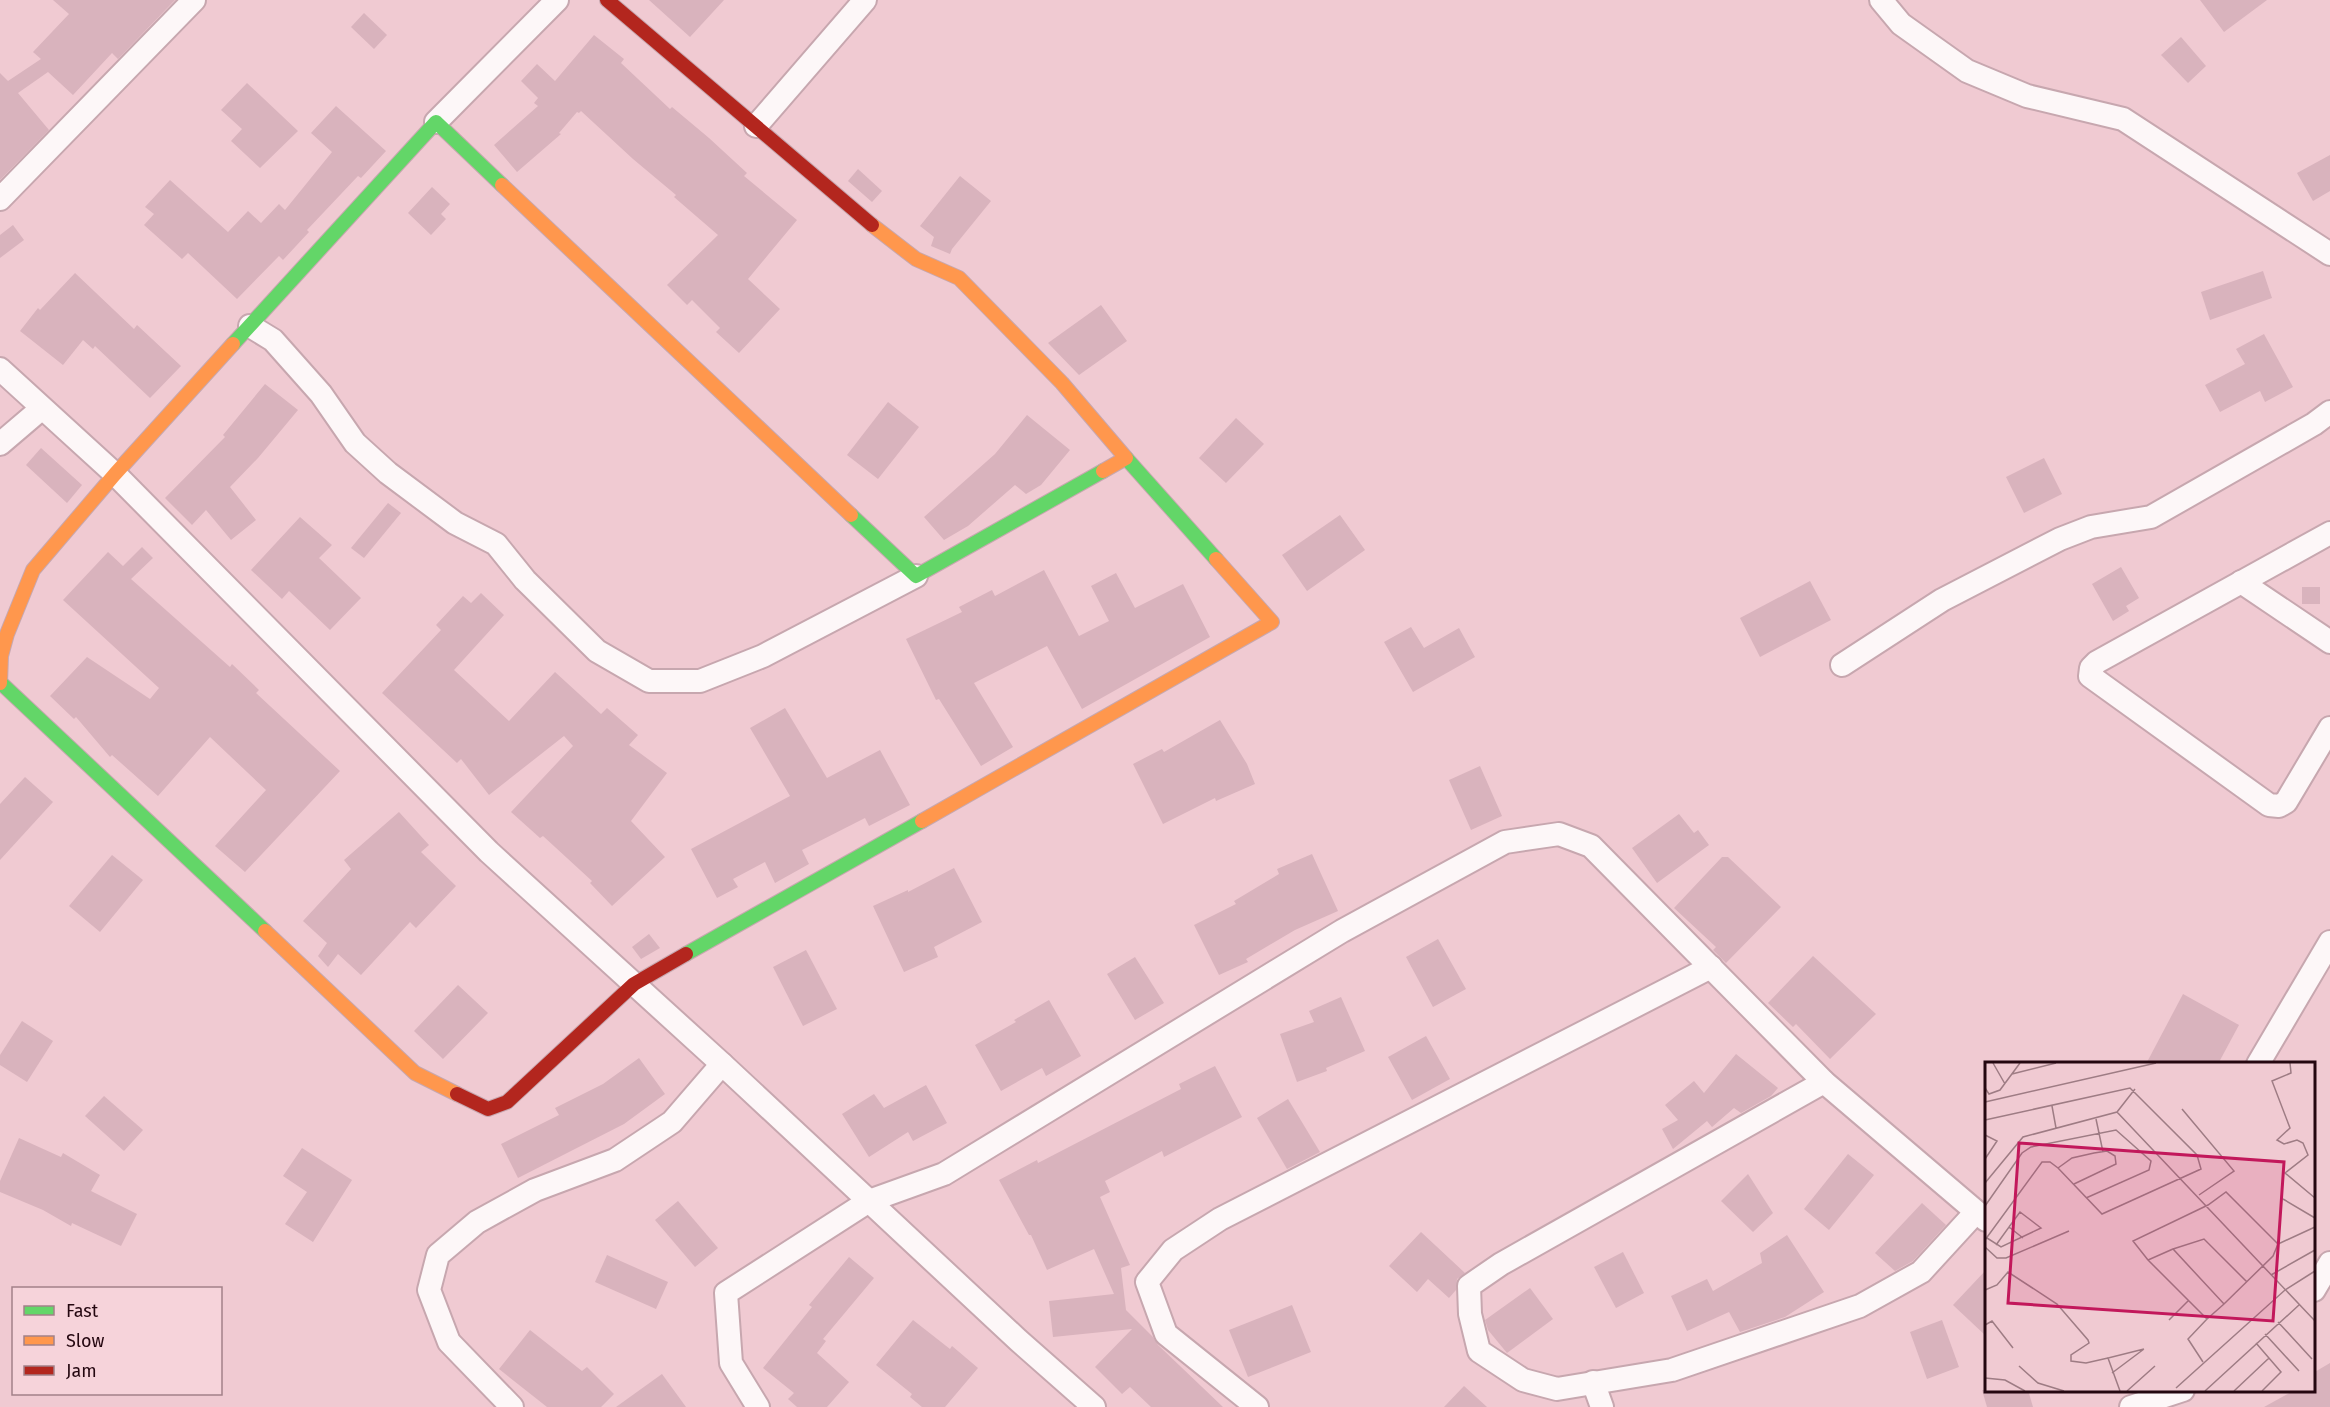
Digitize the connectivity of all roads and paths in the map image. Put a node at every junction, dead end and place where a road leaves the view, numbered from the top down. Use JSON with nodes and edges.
{"nodes":[{"id":1,"x":194,"y":0,"type":"edge"},
{"id":2,"x":557,"y":0,"type":"edge"},
{"id":3,"x":607,"y":0,"type":"edge"},
{"id":4,"x":865,"y":0,"type":"edge"},
{"id":5,"x":1881,"y":0,"type":"edge"},
{"id":6,"x":436,"y":122,"type":"junction"},
{"id":7,"x":756,"y":126,"type":"junction"},
{"id":8,"x":0,"y":199,"type":"edge"},
{"id":9,"x":2330,"y":254,"type":"edge"},
{"id":10,"x":250,"y":326,"type":"junction"},
{"id":11,"x":0,"y":369,"type":"edge"},
{"id":12,"x":41,"y":409,"type":"junction"},
{"id":13,"x":2330,"y":412,"type":"edge"},
{"id":14,"x":0,"y":444,"type":"edge"},
{"id":15,"x":1125,"y":458,"type":"junction"},
{"id":16,"x":115,"y":474,"type":"junction"},
{"id":17,"x":2330,"y":533,"type":"edge"},
{"id":18,"x":916,"y":576,"type":"junction"},
{"id":19,"x":2241,"y":582,"type":"junction"},
{"id":20,"x":2330,"y":642,"type":"edge"},
{"id":21,"x":1842,"y":665,"type":"dead end"},
{"id":22,"x":0,"y":683,"type":"edge"},
{"id":23,"x":2330,"y":728,"type":"edge"},
{"id":24,"x":2330,"y":942,"type":"edge"},
{"id":25,"x":1711,"y":967,"type":"junction"},
{"id":26,"x":634,"y":984,"type":"junction"},
{"id":27,"x":2259,"y":1062,"type":"edge"},
{"id":28,"x":722,"y":1064,"type":"junction"},
{"id":29,"x":1824,"y":1082,"type":"junction"},
{"id":30,"x":869,"y":1201,"type":"junction"},
{"id":31,"x":1981,"y":1216,"type":"edge"},
{"id":32,"x":2330,"y":1263,"type":"edge"},
{"id":33,"x":2315,"y":1287,"type":"edge"},
{"id":34,"x":1593,"y":1382,"type":"junction"},
{"id":35,"x":2177,"y":1392,"type":"edge"},
{"id":36,"x":512,"y":1407,"type":"edge"},
{"id":37,"x":758,"y":1407,"type":"edge"},
{"id":38,"x":1094,"y":1407,"type":"edge"},
{"id":39,"x":1257,"y":1407,"type":"edge"},
{"id":40,"x":1602,"y":1407,"type":"edge"},
{"id":41,"x":2131,"y":1407,"type":"edge"}],
"edges":[{"from":1,"to":8,"type":"street"},
{"from":2,"to":6,"type":"street"},
{"from":3,"to":7,"type":"street"},
{"from":4,"to":7,"type":"street"},
{"from":5,"to":9,"type":"street"},
{"from":6,"to":10,"type":"street"},
{"from":6,"to":18,"type":"street"},
{"from":7,"to":15,"type":"street"},
{"from":10,"to":16,"type":"street"},
{"from":10,"to":18,"type":"street"},
{"from":11,"to":12,"type":"street"},
{"from":12,"to":14,"type":"street"},
{"from":12,"to":16,"type":"street"},
{"from":13,"to":21,"type":"street"},
{"from":15,"to":18,"type":"street"},
{"from":15,"to":26,"type":"street"},
{"from":16,"to":22,"type":"street"},
{"from":16,"to":26,"type":"street"},
{"from":17,"to":19,"type":"street"},
{"from":19,"to":20,"type":"street"},
{"from":19,"to":23,"type":"street"},
{"from":22,"to":26,"type":"street"},
{"from":24,"to":27,"type":"street"},
{"from":25,"to":29,"type":"street"},
{"from":25,"to":30,"type":"street"},
{"from":25,"to":39,"type":"street"},
{"from":26,"to":28,"type":"street"},
{"from":28,"to":30,"type":"street"},
{"from":28,"to":36,"type":"street"},
{"from":29,"to":31,"type":"street"},
{"from":29,"to":34,"type":"street"},
{"from":30,"to":37,"type":"street"},
{"from":30,"to":38,"type":"street"},
{"from":31,"to":34,"type":"street"},
{"from":32,"to":33,"type":"street"},
{"from":34,"to":40,"type":"street"},
{"from":35,"to":41,"type":"street"}]}
